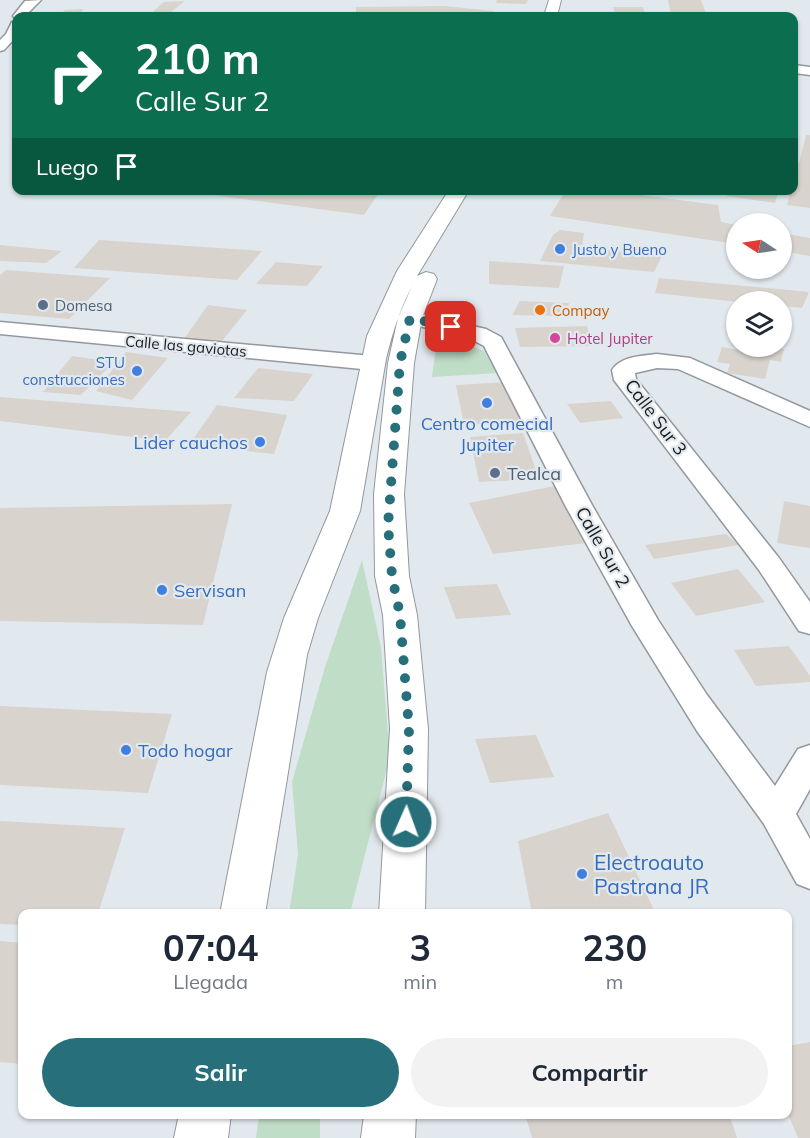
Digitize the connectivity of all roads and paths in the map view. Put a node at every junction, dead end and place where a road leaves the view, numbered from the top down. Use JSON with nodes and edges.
{"nodes":[{"id":1,"x":35,"y":0,"type":"edge"},
{"id":2,"x":23,"y":12,"type":"edge"},
{"id":3,"x":12,"y":35,"type":"edge"},
{"id":4,"x":0,"y":47,"type":"edge"},
{"id":5,"x":456,"y":195,"type":"edge"},
{"id":6,"x":472,"y":195,"type":"edge"},
{"id":7,"x":410,"y":318,"type":"junction"},
{"id":8,"x":0,"y":328,"type":"edge"},
{"id":9,"x":372,"y":363,"type":"junction"},
{"id":10,"x":810,"y":420,"type":"edge"},
{"id":11,"x":810,"y":624,"type":"edge"},
{"id":12,"x":810,"y":758,"type":"edge"},
{"id":13,"x":777,"y":814,"type":"junction"},
{"id":14,"x":810,"y":873,"type":"edge"},
{"id":15,"x":243,"y":909,"type":"edge"},
{"id":16,"x":402,"y":909,"type":"edge"},
{"id":17,"x":204,"y":1119,"type":"edge"},
{"id":18,"x":390,"y":1119,"type":"edge"},
{"id":19,"x":201,"y":1138,"type":"edge"},
{"id":20,"x":388,"y":1138,"type":"edge"}],
"edges":[{"from":1,"to":2,"type":"street"},
{"from":3,"to":4,"type":"street"},
{"from":5,"to":9,"type":"main road"},
{"from":6,"to":7,"type":"main road"},
{"from":7,"to":13,"type":"street","name":"Calle Sur 2"},
{"from":7,"to":16,"type":"main road"},
{"from":8,"to":9,"type":"street","name":"Calle las gaviotas"},
{"from":9,"to":15,"type":"main road"},
{"from":10,"to":11,"type":"street","name":"Calle Sur 3"},
{"from":12,"to":13,"type":"street"},
{"from":13,"to":14,"type":"street","name":"Calle Sur 2"},
{"from":17,"to":19,"type":"main road"},
{"from":18,"to":20,"type":"main road"}]}
